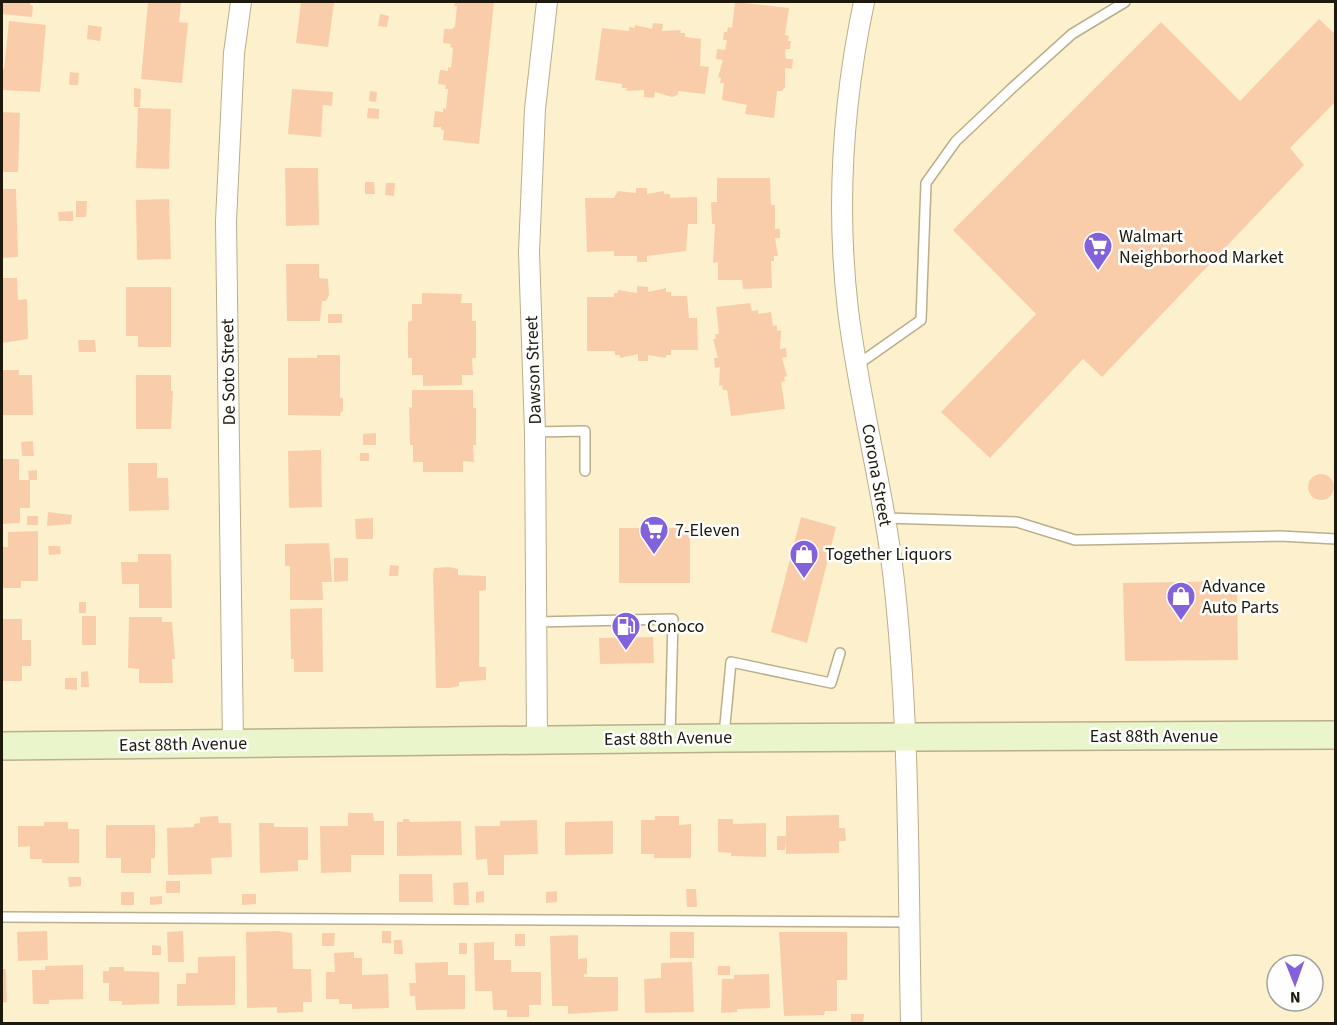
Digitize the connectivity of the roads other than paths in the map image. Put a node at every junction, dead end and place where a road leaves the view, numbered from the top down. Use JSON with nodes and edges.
{"nodes":[{"id":1,"x":241,"y":2,"type":"edge"},
{"id":2,"x":548,"y":2,"type":"edge"},
{"id":3,"x":864,"y":2,"type":"edge"},
{"id":4,"x":1125,"y":2,"type":"edge"},
{"id":5,"x":857,"y":365,"type":"junction"},
{"id":6,"x":535,"y":432,"type":"junction"},
{"id":7,"x":585,"y":471,"type":"dead end"},
{"id":8,"x":885,"y":518,"type":"junction"},
{"id":9,"x":1335,"y":538,"type":"edge"},
{"id":10,"x":536,"y":622,"type":"junction"},
{"id":11,"x":840,"y":653,"type":"dead end"},
{"id":12,"x":1335,"y":735,"type":"edge"},
{"id":13,"x":906,"y":737,"type":"junction"},
{"id":14,"x":724,"y":738,"type":"junction"},
{"id":15,"x":670,"y":739,"type":"junction"},
{"id":16,"x":537,"y":740,"type":"junction"},
{"id":17,"x":233,"y":743,"type":"junction"},
{"id":18,"x":2,"y":746,"type":"edge"},
{"id":19,"x":2,"y":917,"type":"edge"},
{"id":20,"x":909,"y":922,"type":"junction"},
{"id":21,"x":911,"y":1023,"type":"edge"}],
"edges":[{"from":1,"to":17,"type":"street","name":"De Soto Street"},
{"from":2,"to":6,"type":"street","name":"Dawson Street"},
{"from":3,"to":5,"type":"street","name":"Corona Street"},
{"from":4,"to":5,"type":"lane"},
{"from":5,"to":8,"type":"street","name":"Corona Street"},
{"from":6,"to":7,"type":"lane"},
{"from":6,"to":10,"type":"street","name":"Dawson Street"},
{"from":8,"to":9,"type":"lane"},
{"from":8,"to":13,"type":"street","name":"Corona Street"},
{"from":10,"to":15,"type":"lane"},
{"from":10,"to":16,"type":"street","name":"Dawson Street"},
{"from":11,"to":14,"type":"lane"},
{"from":12,"to":13,"type":"main road","name":"East 88th Avenue"},
{"from":13,"to":14,"type":"main road","name":"East 88th Avenue"},
{"from":13,"to":20,"type":"street","name":"Corona Street"},
{"from":14,"to":15,"type":"main road","name":"East 88th Avenue"},
{"from":15,"to":16,"type":"main road","name":"East 88th Avenue"},
{"from":16,"to":17,"type":"main road","name":"East 88th Avenue"},
{"from":17,"to":18,"type":"main road","name":"East 88th Avenue"},
{"from":19,"to":20,"type":"lane"},
{"from":20,"to":21,"type":"street","name":"Corona Street"}]}
